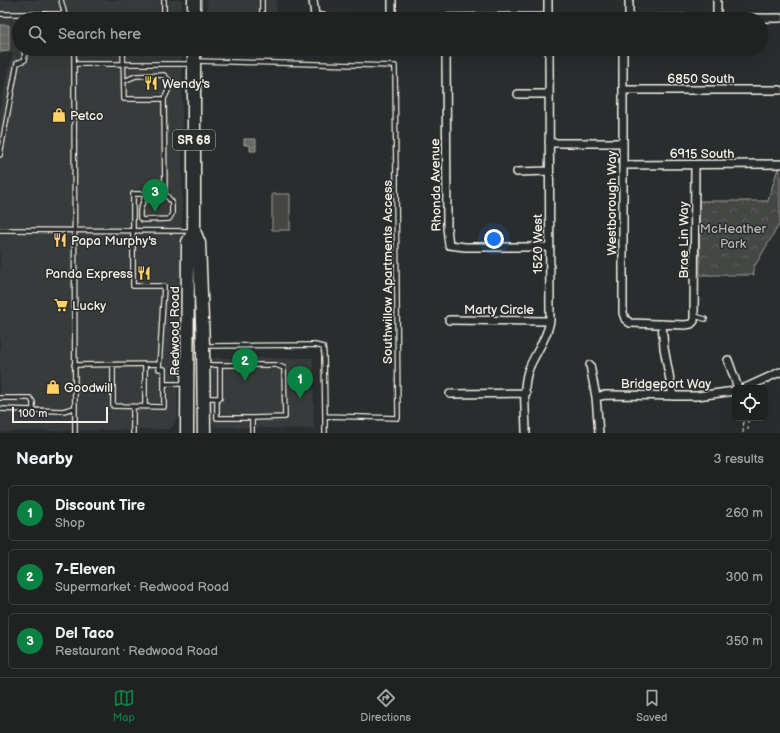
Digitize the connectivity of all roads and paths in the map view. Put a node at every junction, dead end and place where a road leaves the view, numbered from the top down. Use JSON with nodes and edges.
{"nodes":[{"id":1,"x":61,"y":0,"type":"edge"},
{"id":2,"x":164,"y":0,"type":"edge"},
{"id":3,"x":194,"y":0,"type":"edge"},
{"id":4,"x":262,"y":0,"type":"edge"},
{"id":5,"x":314,"y":0,"type":"edge"},
{"id":6,"x":392,"y":0,"type":"edge"},
{"id":7,"x":548,"y":0,"type":"edge"},
{"id":8,"x":629,"y":0,"type":"edge"},
{"id":9,"x":717,"y":0,"type":"edge"},
{"id":10,"x":64,"y":12,"type":"edge"},
{"id":11,"x":164,"y":12,"type":"edge"},
{"id":12,"x":194,"y":12,"type":"edge"},
{"id":13,"x":262,"y":12,"type":"edge"},
{"id":14,"x":315,"y":12,"type":"edge"},
{"id":15,"x":392,"y":12,"type":"edge"},
{"id":16,"x":548,"y":12,"type":"edge"},
{"id":17,"x":629,"y":12,"type":"edge"},
{"id":18,"x":717,"y":12,"type":"edge"},
{"id":19,"x":0,"y":14,"type":"edge"},
{"id":20,"x":12,"y":14,"type":"edge"},
{"id":21,"x":768,"y":18,"type":"edge"},
{"id":22,"x":780,"y":18,"type":"edge"},
{"id":23,"x":25,"y":56,"type":"edge"},
{"id":24,"x":74,"y":56,"type":"edge"},
{"id":25,"x":124,"y":56,"type":"edge"},
{"id":26,"x":446,"y":56,"type":"edge"},
{"id":27,"x":549,"y":56,"type":"edge"},
{"id":28,"x":623,"y":56,"type":"edge"},
{"id":29,"x":194,"y":58,"type":"edge"},
{"id":30,"x":124,"y":63,"type":"junction"},
{"id":31,"x":74,"y":64,"type":"junction"},
{"id":32,"x":124,"y":81,"type":"junction"},
{"id":33,"x":623,"y":90,"type":"junction"},
{"id":34,"x":780,"y":90,"type":"edge"},
{"id":35,"x":518,"y":94,"type":"dead end"},
{"id":36,"x":549,"y":94,"type":"junction"},
{"id":37,"x":164,"y":99,"type":"junction"},
{"id":38,"x":549,"y":143,"type":"junction"},
{"id":39,"x":623,"y":143,"type":"junction"},
{"id":40,"x":0,"y":155,"type":"edge"},
{"id":41,"x":780,"y":164,"type":"edge"},
{"id":42,"x":623,"y":165,"type":"junction"},
{"id":43,"x":695,"y":165,"type":"junction"},
{"id":44,"x":549,"y":171,"type":"junction"},
{"id":45,"x":517,"y":172,"type":"dead end"},
{"id":46,"x":146,"y":194,"type":"junction"},
{"id":47,"x":165,"y":194,"type":"junction"},
{"id":48,"x":0,"y":230,"type":"edge"},
{"id":49,"x":74,"y":231,"type":"junction"},
{"id":50,"x":133,"y":231,"type":"junction"},
{"id":51,"x":194,"y":231,"type":"junction"},
{"id":52,"x":549,"y":247,"type":"junction"},
{"id":53,"x":695,"y":316,"type":"junction"},
{"id":54,"x":705,"y":319,"type":"dead end"},
{"id":55,"x":449,"y":320,"type":"dead end"},
{"id":56,"x":550,"y":321,"type":"junction"},
{"id":57,"x":662,"y":324,"type":"junction"},
{"id":58,"x":203,"y":346,"type":"junction"},
{"id":59,"x":728,"y":360,"type":"dead end"},
{"id":60,"x":113,"y":364,"type":"junction"},
{"id":61,"x":145,"y":364,"type":"junction"},
{"id":62,"x":159,"y":364,"type":"junction"},
{"id":63,"x":74,"y":365,"type":"junction"},
{"id":64,"x":204,"y":366,"type":"junction"},
{"id":65,"x":220,"y":366,"type":"junction"},
{"id":66,"x":590,"y":366,"type":"dead end"},
{"id":67,"x":780,"y":372,"type":"edge"},
{"id":68,"x":145,"y":380,"type":"junction"},
{"id":69,"x":150,"y":380,"type":"dead end"},
{"id":70,"x":164,"y":381,"type":"junction"},
{"id":71,"x":187,"y":384,"type":"junction"},
{"id":72,"x":737,"y":385,"type":"edge"},
{"id":73,"x":752,"y":385,"type":"edge"},
{"id":74,"x":145,"y":390,"type":"junction"},
{"id":75,"x":150,"y":390,"type":"dead end"},
{"id":76,"x":732,"y":392,"type":"edge"},
{"id":77,"x":526,"y":393,"type":"junction"},
{"id":78,"x":450,"y":394,"type":"dead end"},
{"id":79,"x":673,"y":396,"type":"junction"},
{"id":80,"x":596,"y":397,"type":"junction"},
{"id":81,"x":0,"y":398,"type":"edge"},
{"id":82,"x":204,"y":398,"type":"junction"},
{"id":83,"x":217,"y":398,"type":"junction"},
{"id":84,"x":132,"y":407,"type":"junction"},
{"id":85,"x":145,"y":407,"type":"junction"},
{"id":86,"x":74,"y":408,"type":"junction"},
{"id":87,"x":0,"y":409,"type":"edge"},
{"id":88,"x":33,"y":410,"type":"junction"},
{"id":89,"x":325,"y":416,"type":"junction"},
{"id":90,"x":252,"y":418,"type":"junction"},
{"id":91,"x":744,"y":421,"type":"edge"},
{"id":92,"x":748,"y":421,"type":"edge"},
{"id":93,"x":748,"y":430,"type":"dead end"},
{"id":94,"x":75,"y":433,"type":"edge"},
{"id":95,"x":132,"y":433,"type":"edge"},
{"id":96,"x":186,"y":433,"type":"edge"},
{"id":97,"x":204,"y":433,"type":"edge"},
{"id":98,"x":252,"y":433,"type":"edge"},
{"id":99,"x":325,"y":433,"type":"edge"},
{"id":100,"x":526,"y":433,"type":"edge"},
{"id":101,"x":599,"y":433,"type":"edge"},
{"id":102,"x":743,"y":433,"type":"edge"}],
"edges":[{"from":1,"to":10,"type":"lane"},
{"from":2,"to":11,"type":"lane"},
{"from":3,"to":12,"type":"main road"},
{"from":4,"to":13,"type":"lane"},
{"from":5,"to":14,"type":"street"},
{"from":6,"to":15,"type":"street"},
{"from":7,"to":16,"type":"street"},
{"from":8,"to":17,"type":"street"},
{"from":9,"to":18,"type":"street"},
{"from":19,"to":20,"type":"lane"},
{"from":21,"to":22,"type":"street"},
{"from":23,"to":40,"type":"lane"},
{"from":24,"to":31,"type":"lane"},
{"from":25,"to":30,"type":"lane"},
{"from":26,"to":52,"type":"street","name":"Rhonda Avenue"},
{"from":27,"to":36,"type":"street","name":"1520 West"},
{"from":28,"to":33,"type":"street","name":"Westborough Way"},
{"from":29,"to":30,"type":"lane"},
{"from":29,"to":51,"type":"main road","name":"Redwood Road","number":"SR 68"},
{"from":29,"to":89,"type":"lane","name":"Southwillow Apartments Access"},
{"from":30,"to":31,"type":"lane"},
{"from":30,"to":32,"type":"lane"},
{"from":31,"to":49,"type":"lane"},
{"from":32,"to":37,"type":"lane"},
{"from":32,"to":37,"type":"lane"},
{"from":33,"to":34,"type":"street","name":"6850 South"},
{"from":33,"to":39,"type":"street","name":"Westborough Way"},
{"from":35,"to":36,"type":"street"},
{"from":36,"to":38,"type":"street","name":"1520 West"},
{"from":37,"to":47,"type":"lane"},
{"from":38,"to":39,"type":"street"},
{"from":38,"to":44,"type":"street","name":"1520 West"},
{"from":39,"to":42,"type":"street","name":"Westborough Way"},
{"from":41,"to":43,"type":"street","name":"6915 South"},
{"from":42,"to":43,"type":"street","name":"6915 South"},
{"from":42,"to":57,"type":"street","name":"Westborough Way"},
{"from":43,"to":53,"type":"street","name":"Brae Lin Way"},
{"from":44,"to":45,"type":"street"},
{"from":44,"to":52,"type":"street","name":"1520 West"},
{"from":46,"to":47,"type":"lane"},
{"from":46,"to":47,"type":"lane"},
{"from":46,"to":50,"type":"lane"},
{"from":48,"to":49,"type":"lane"},
{"from":49,"to":50,"type":"lane"},
{"from":49,"to":63,"type":"lane"},
{"from":50,"to":51,"type":"lane"},
{"from":50,"to":62,"type":"lane"},
{"from":51,"to":58,"type":"main road","name":"Redwood Road","number":"SR 68"},
{"from":51,"to":71,"type":"main road","name":"Redwood Road","number":"SR 68"},
{"from":52,"to":56,"type":"street","name":"1520 West"},
{"from":53,"to":54,"type":"lane"},
{"from":53,"to":57,"type":"street","name":"Westborough Way"},
{"from":55,"to":56,"type":"street","name":"Marty Circle"},
{"from":56,"to":77,"type":"street","name":"1520 West"},
{"from":57,"to":79,"type":"street"},
{"from":58,"to":64,"type":"main road","name":"Redwood Road","number":"SR 68"},
{"from":58,"to":89,"type":"lane"},
{"from":59,"to":72,"type":"street"},
{"from":60,"to":61,"type":"lane"},
{"from":60,"to":63,"type":"lane"},
{"from":60,"to":84,"type":"lane"},
{"from":61,"to":62,"type":"lane"},
{"from":61,"to":68,"type":"lane"},
{"from":62,"to":70,"type":"lane"},
{"from":63,"to":86,"type":"lane"},
{"from":64,"to":65,"type":"lane"},
{"from":64,"to":82,"type":"main road","name":"Redwood Road","number":"SR 68"},
{"from":65,"to":83,"type":"lane"},
{"from":65,"to":90,"type":"lane"},
{"from":66,"to":80,"type":"street"},
{"from":67,"to":73,"type":"street"},
{"from":68,"to":69,"type":"lane"},
{"from":68,"to":74,"type":"lane"},
{"from":70,"to":71,"type":"lane"},
{"from":70,"to":85,"type":"lane"},
{"from":71,"to":96,"type":"main road","name":"Redwood Road","number":"SR 68"},
{"from":74,"to":75,"type":"lane"},
{"from":74,"to":85,"type":"lane"},
{"from":76,"to":79,"type":"street","name":"Bridgeport Way"},
{"from":77,"to":78,"type":"street"},
{"from":77,"to":100,"type":"street","name":"1520 West"},
{"from":79,"to":80,"type":"street","name":"Bridgeport Way"},
{"from":80,"to":101,"type":"street"},
{"from":81,"to":88,"type":"lane"},
{"from":82,"to":83,"type":"lane"},
{"from":82,"to":97,"type":"main road","name":"Redwood Road","number":"SR 68"},
{"from":83,"to":90,"type":"lane"},
{"from":84,"to":85,"type":"lane"},
{"from":84,"to":95,"type":"lane"},
{"from":86,"to":88,"type":"lane"},
{"from":86,"to":94,"type":"lane"},
{"from":87,"to":88,"type":"lane"},
{"from":89,"to":99,"type":"lane"},
{"from":90,"to":98,"type":"lane"},
{"from":91,"to":102,"type":"path"},
{"from":92,"to":93,"type":"path"}]}
